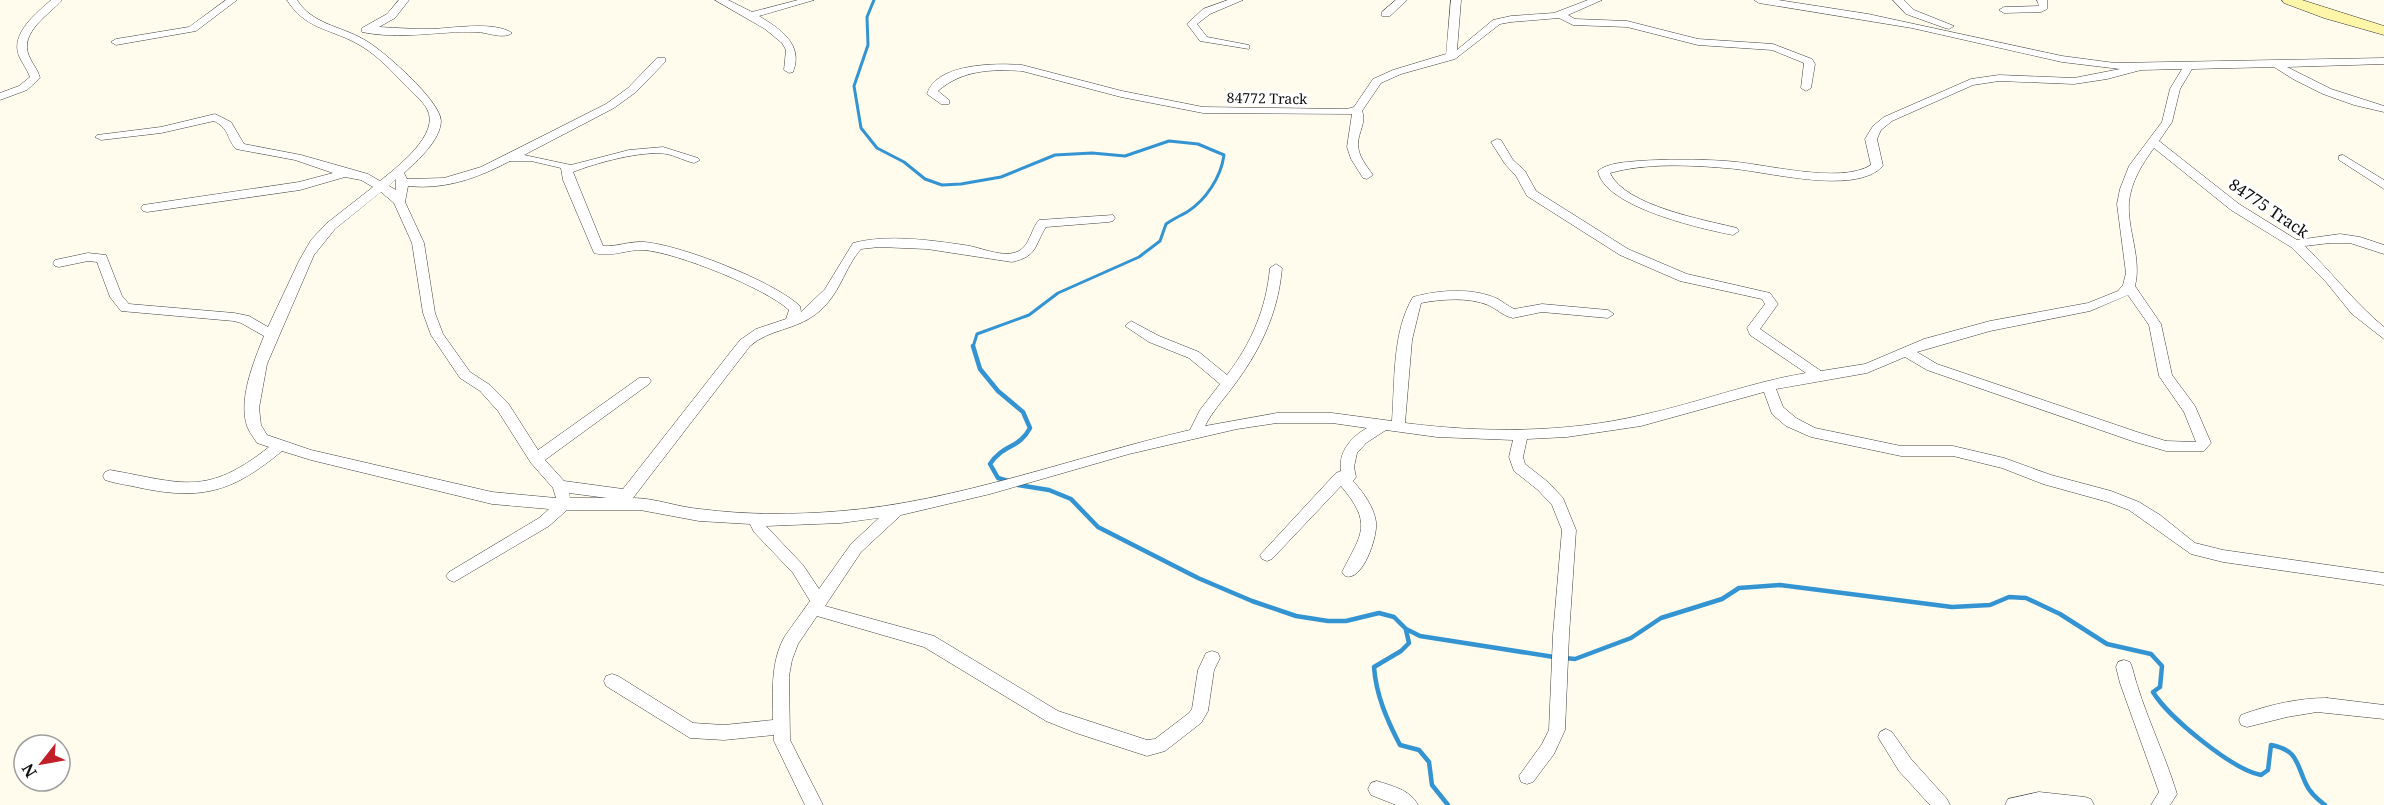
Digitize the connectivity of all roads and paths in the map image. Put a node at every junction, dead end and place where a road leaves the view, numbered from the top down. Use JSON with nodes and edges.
{"nodes":[{"id":1,"x":57,"y":0,"type":"edge"},
{"id":2,"x":232,"y":0,"type":"edge"},
{"id":3,"x":292,"y":0,"type":"edge"},
{"id":4,"x":404,"y":0,"type":"edge"},
{"id":5,"x":720,"y":0,"type":"edge"},
{"id":6,"x":809,"y":0,"type":"edge"},
{"id":7,"x":1238,"y":0,"type":"edge"},
{"id":8,"x":1402,"y":0,"type":"edge"},
{"id":9,"x":1456,"y":0,"type":"edge"},
{"id":10,"x":1597,"y":0,"type":"edge"},
{"id":11,"x":1759,"y":0,"type":"edge"},
{"id":12,"x":1898,"y":0,"type":"edge"},
{"id":13,"x":2042,"y":0,"type":"edge"},
{"id":14,"x":2289,"y":0,"type":"edge"},
{"id":15,"x":2004,"y":10,"type":"dead end"},
{"id":16,"x":1386,"y":14,"type":"dead end"},
{"id":17,"x":1561,"y":15,"type":"junction"},
{"id":18,"x":748,"y":16,"type":"junction"},
{"id":19,"x":366,"y":30,"type":"junction"},
{"id":20,"x":2384,"y":30,"type":"edge"},
{"id":21,"x":507,"y":33,"type":"dead end"},
{"id":22,"x":348,"y":35,"type":"junction"},
{"id":23,"x":1980,"y":41,"type":"junction"},
{"id":24,"x":116,"y":42,"type":"dead end"},
{"id":25,"x":1245,"y":47,"type":"dead end"},
{"id":26,"x":1451,"y":57,"type":"junction"},
{"id":27,"x":661,"y":60,"type":"dead end"},
{"id":28,"x":2384,"y":61,"type":"edge"},
{"id":29,"x":2275,"y":63,"type":"junction"},
{"id":30,"x":2189,"y":66,"type":"junction"},
{"id":31,"x":2141,"y":68,"type":"junction"},
{"id":32,"x":789,"y":70,"type":"dead end"},
{"id":33,"x":1806,"y":88,"type":"dead end"},
{"id":34,"x":0,"y":97,"type":"edge"},
{"id":35,"x":945,"y":102,"type":"dead end"},
{"id":36,"x":2384,"y":109,"type":"edge"},
{"id":37,"x":1356,"y":110,"type":"junction"},
{"id":38,"x":101,"y":137,"type":"dead end"},
{"id":39,"x":1497,"y":142,"type":"dead end"},
{"id":40,"x":2154,"y":142,"type":"junction"},
{"id":41,"x":510,"y":158,"type":"junction"},
{"id":42,"x":2343,"y":158,"type":"dead end"},
{"id":43,"x":694,"y":160,"type":"dead end"},
{"id":44,"x":567,"y":170,"type":"junction"},
{"id":45,"x":345,"y":173,"type":"junction"},
{"id":46,"x":1367,"y":175,"type":"dead end"},
{"id":47,"x":400,"y":177,"type":"junction"},
{"id":48,"x":2384,"y":185,"type":"edge"},
{"id":49,"x":380,"y":186,"type":"junction"},
{"id":50,"x":399,"y":202,"type":"junction"},
{"id":51,"x":147,"y":207,"type":"dead end"},
{"id":52,"x":1109,"y":218,"type":"dead end"},
{"id":53,"x":1733,"y":231,"type":"dead end"},
{"id":54,"x":2295,"y":244,"type":"junction"},
{"id":55,"x":2384,"y":250,"type":"edge"},
{"id":56,"x":59,"y":263,"type":"dead end"},
{"id":57,"x":1276,"y":268,"type":"dead end"},
{"id":58,"x":2128,"y":286,"type":"junction"},
{"id":59,"x":1608,"y":314,"type":"dead end"},
{"id":60,"x":790,"y":322,"type":"junction"},
{"id":61,"x":1131,"y":326,"type":"dead end"},
{"id":62,"x":2384,"y":334,"type":"edge"},
{"id":63,"x":272,"y":335,"type":"junction"},
{"id":64,"x":1906,"y":352,"type":"junction"},
{"id":65,"x":1818,"y":375,"type":"junction"},
{"id":66,"x":644,"y":381,"type":"dead end"},
{"id":67,"x":1228,"y":384,"type":"junction"},
{"id":68,"x":1768,"y":385,"type":"junction"},
{"id":69,"x":1391,"y":426,"type":"junction"},
{"id":70,"x":1196,"y":433,"type":"junction"},
{"id":71,"x":1521,"y":435,"type":"junction"},
{"id":72,"x":280,"y":446,"type":"junction"},
{"id":73,"x":536,"y":459,"type":"junction"},
{"id":74,"x":110,"y":476,"type":"dead end"},
{"id":75,"x":1341,"y":477,"type":"junction"},
{"id":76,"x":560,"y":486,"type":"junction"},
{"id":77,"x":622,"y":499,"type":"junction"},
{"id":78,"x":564,"y":504,"type":"junction"},
{"id":79,"x":897,"y":510,"type":"junction"},
{"id":80,"x":755,"y":519,"type":"junction"},
{"id":81,"x":1267,"y":555,"type":"dead end"},
{"id":82,"x":1350,"y":572,"type":"dead end"},
{"id":83,"x":454,"y":576,"type":"dead end"},
{"id":84,"x":2384,"y":579,"type":"edge"},
{"id":85,"x":816,"y":605,"type":"junction"},
{"id":86,"x":1212,"y":658,"type":"dead end"},
{"id":87,"x":2124,"y":667,"type":"dead end"},
{"id":88,"x":612,"y":681,"type":"dead end"},
{"id":89,"x":2384,"y":712,"type":"edge"},
{"id":90,"x":2247,"y":720,"type":"dead end"},
{"id":91,"x":780,"y":727,"type":"junction"},
{"id":92,"x":1886,"y":737,"type":"dead end"},
{"id":93,"x":1527,"y":776,"type":"dead end"},
{"id":94,"x":1377,"y":789,"type":"dead end"},
{"id":95,"x":810,"y":803,"type":"edge"},
{"id":96,"x":1409,"y":805,"type":"edge"},
{"id":97,"x":1941,"y":805,"type":"edge"},
{"id":98,"x":2014,"y":805,"type":"edge"},
{"id":99,"x":2085,"y":805,"type":"edge"},
{"id":100,"x":2160,"y":805,"type":"edge"}],
"edges":[{"from":1,"to":34,"type":"street"},
{"from":2,"to":24,"type":"street"},
{"from":3,"to":22,"type":"street"},
{"from":4,"to":19,"type":"street"},
{"from":5,"to":18,"type":"street"},
{"from":6,"to":18,"type":"street"},
{"from":7,"to":25,"type":"street"},
{"from":8,"to":16,"type":"street"},
{"from":9,"to":26,"type":"street"},
{"from":10,"to":17,"type":"street"},
{"from":11,"to":23,"type":"street"},
{"from":12,"to":23,"type":"street"},
{"from":13,"to":15,"type":"street"},
{"from":14,"to":20,"type":"main road"},
{"from":17,"to":26,"type":"street"},
{"from":17,"to":33,"type":"street"},
{"from":18,"to":32,"type":"street"},
{"from":19,"to":21,"type":"street"},
{"from":19,"to":22,"type":"street"},
{"from":22,"to":47,"type":"street"},
{"from":23,"to":31,"type":"street"},
{"from":26,"to":37,"type":"street"},
{"from":27,"to":41,"type":"street"},
{"from":28,"to":29,"type":"street"},
{"from":29,"to":30,"type":"street"},
{"from":29,"to":36,"type":"street"},
{"from":30,"to":31,"type":"street"},
{"from":30,"to":40,"type":"street"},
{"from":31,"to":53,"type":"street"},
{"from":35,"to":37,"type":"street","name":"84772 Track"},
{"from":37,"to":46,"type":"street"},
{"from":38,"to":45,"type":"street"},
{"from":39,"to":65,"type":"street"},
{"from":40,"to":54,"type":"street","name":"84775 Track"},
{"from":40,"to":58,"type":"street"},
{"from":41,"to":44,"type":"street"},
{"from":41,"to":47,"type":"street"},
{"from":42,"to":48,"type":"street"},
{"from":43,"to":44,"type":"street"},
{"from":44,"to":60,"type":"street"},
{"from":45,"to":49,"type":"street"},
{"from":45,"to":51,"type":"street"},
{"from":47,"to":49,"type":"street"},
{"from":47,"to":50,"type":"street"},
{"from":49,"to":50,"type":"street"},
{"from":49,"to":63,"type":"street"},
{"from":50,"to":73,"type":"street"},
{"from":52,"to":60,"type":"street"},
{"from":54,"to":55,"type":"street"},
{"from":54,"to":62,"type":"street","name":"84775 Track"},
{"from":56,"to":63,"type":"street"},
{"from":57,"to":67,"type":"street"},
{"from":58,"to":64,"type":"street"},
{"from":58,"to":64,"type":"street"},
{"from":59,"to":69,"type":"street"},
{"from":60,"to":77,"type":"street"},
{"from":61,"to":67,"type":"street"},
{"from":63,"to":72,"type":"street"},
{"from":64,"to":65,"type":"street"},
{"from":65,"to":68,"type":"street"},
{"from":66,"to":73,"type":"street"},
{"from":67,"to":70,"type":"street"},
{"from":68,"to":71,"type":"street"},
{"from":68,"to":84,"type":"street"},
{"from":69,"to":70,"type":"street"},
{"from":69,"to":71,"type":"street"},
{"from":69,"to":75,"type":"street"},
{"from":70,"to":79,"type":"street"},
{"from":71,"to":93,"type":"street"},
{"from":72,"to":74,"type":"street"},
{"from":72,"to":78,"type":"street"},
{"from":73,"to":76,"type":"street"},
{"from":75,"to":81,"type":"street"},
{"from":75,"to":82,"type":"street"},
{"from":76,"to":77,"type":"street"},
{"from":76,"to":78,"type":"street"},
{"from":77,"to":78,"type":"street"},
{"from":77,"to":80,"type":"street"},
{"from":78,"to":83,"type":"street"},
{"from":79,"to":80,"type":"street"},
{"from":79,"to":85,"type":"street"},
{"from":80,"to":85,"type":"street"},
{"from":85,"to":86,"type":"street"},
{"from":85,"to":91,"type":"street"},
{"from":87,"to":100,"type":"street"},
{"from":88,"to":91,"type":"street"},
{"from":89,"to":90,"type":"street"},
{"from":91,"to":95,"type":"street"},
{"from":92,"to":97,"type":"street"},
{"from":94,"to":96,"type":"street"},
{"from":98,"to":99,"type":"street"}]}
